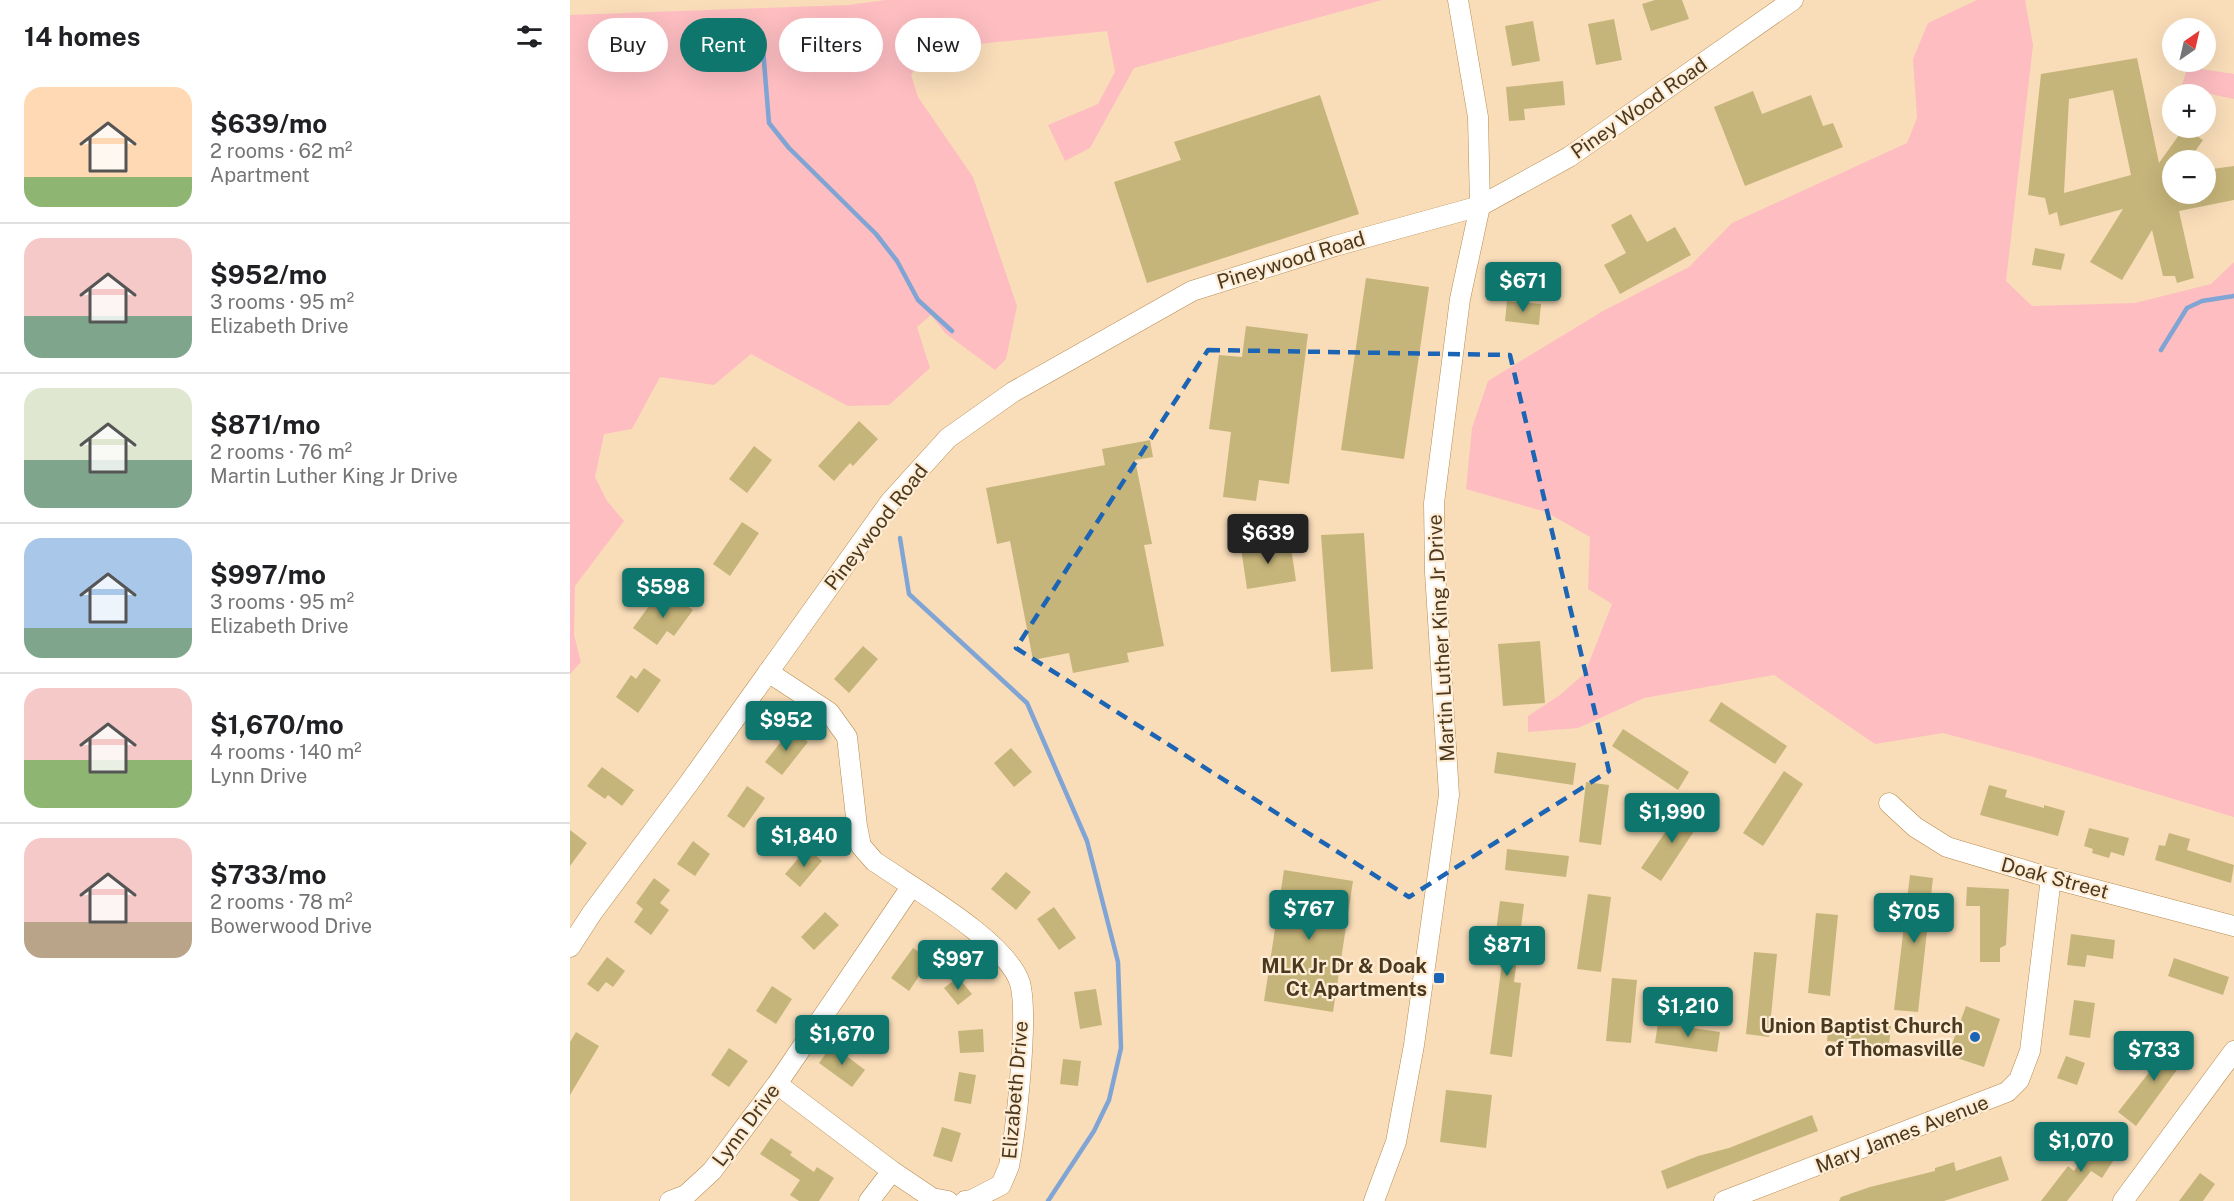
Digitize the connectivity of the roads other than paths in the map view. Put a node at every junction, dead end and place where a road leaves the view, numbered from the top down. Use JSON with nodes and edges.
{"nodes":[{"id":1,"x":1458,"y":0,"type":"edge"},
{"id":2,"x":1793,"y":0,"type":"edge"},
{"id":3,"x":1480,"y":206,"type":"junction"},
{"id":4,"x":768,"y":672,"type":"junction"},
{"id":5,"x":1889,"y":803,"type":"dead end"},
{"id":6,"x":2050,"y":878,"type":"junction"},
{"id":7,"x":911,"y":887,"type":"junction"},
{"id":8,"x":2234,"y":926,"type":"edge"},
{"id":9,"x":570,"y":947,"type":"edge"},
{"id":10,"x":2234,"y":1051,"type":"edge"},
{"id":11,"x":777,"y":1084,"type":"junction"},
{"id":12,"x":892,"y":1171,"type":"junction"},
{"id":13,"x":670,"y":1201,"type":"edge"},
{"id":14,"x":869,"y":1201,"type":"edge"},
{"id":15,"x":948,"y":1201,"type":"edge"},
{"id":16,"x":965,"y":1201,"type":"edge"},
{"id":17,"x":1374,"y":1201,"type":"edge"},
{"id":18,"x":1724,"y":1201,"type":"edge"},
{"id":19,"x":2123,"y":1201,"type":"edge"}],
"edges":[{"from":1,"to":3,"type":"street","name":"Martin Luther King Jr Drive"},
{"from":2,"to":3,"type":"street","name":"Piney Wood Road"},
{"from":3,"to":4,"type":"street","name":"Pineywood Road"},
{"from":3,"to":17,"type":"street","name":"Martin Luther King Jr Drive"},
{"from":4,"to":7,"type":"street","name":"Elizabeth Drive"},
{"from":4,"to":9,"type":"street","name":"Pineywood Road"},
{"from":5,"to":6,"type":"street","name":"Doak Street"},
{"from":6,"to":8,"type":"street","name":"Doak Street"},
{"from":6,"to":18,"type":"street","name":"Mary James Avenue"},
{"from":7,"to":11,"type":"street","name":"Lynn Drive"},
{"from":7,"to":16,"type":"street","name":"Elizabeth Drive"},
{"from":10,"to":19,"type":"street"},
{"from":11,"to":12,"type":"street"},
{"from":11,"to":13,"type":"street","name":"Lynn Drive"},
{"from":12,"to":14,"type":"street"},
{"from":12,"to":15,"type":"street"}]}
